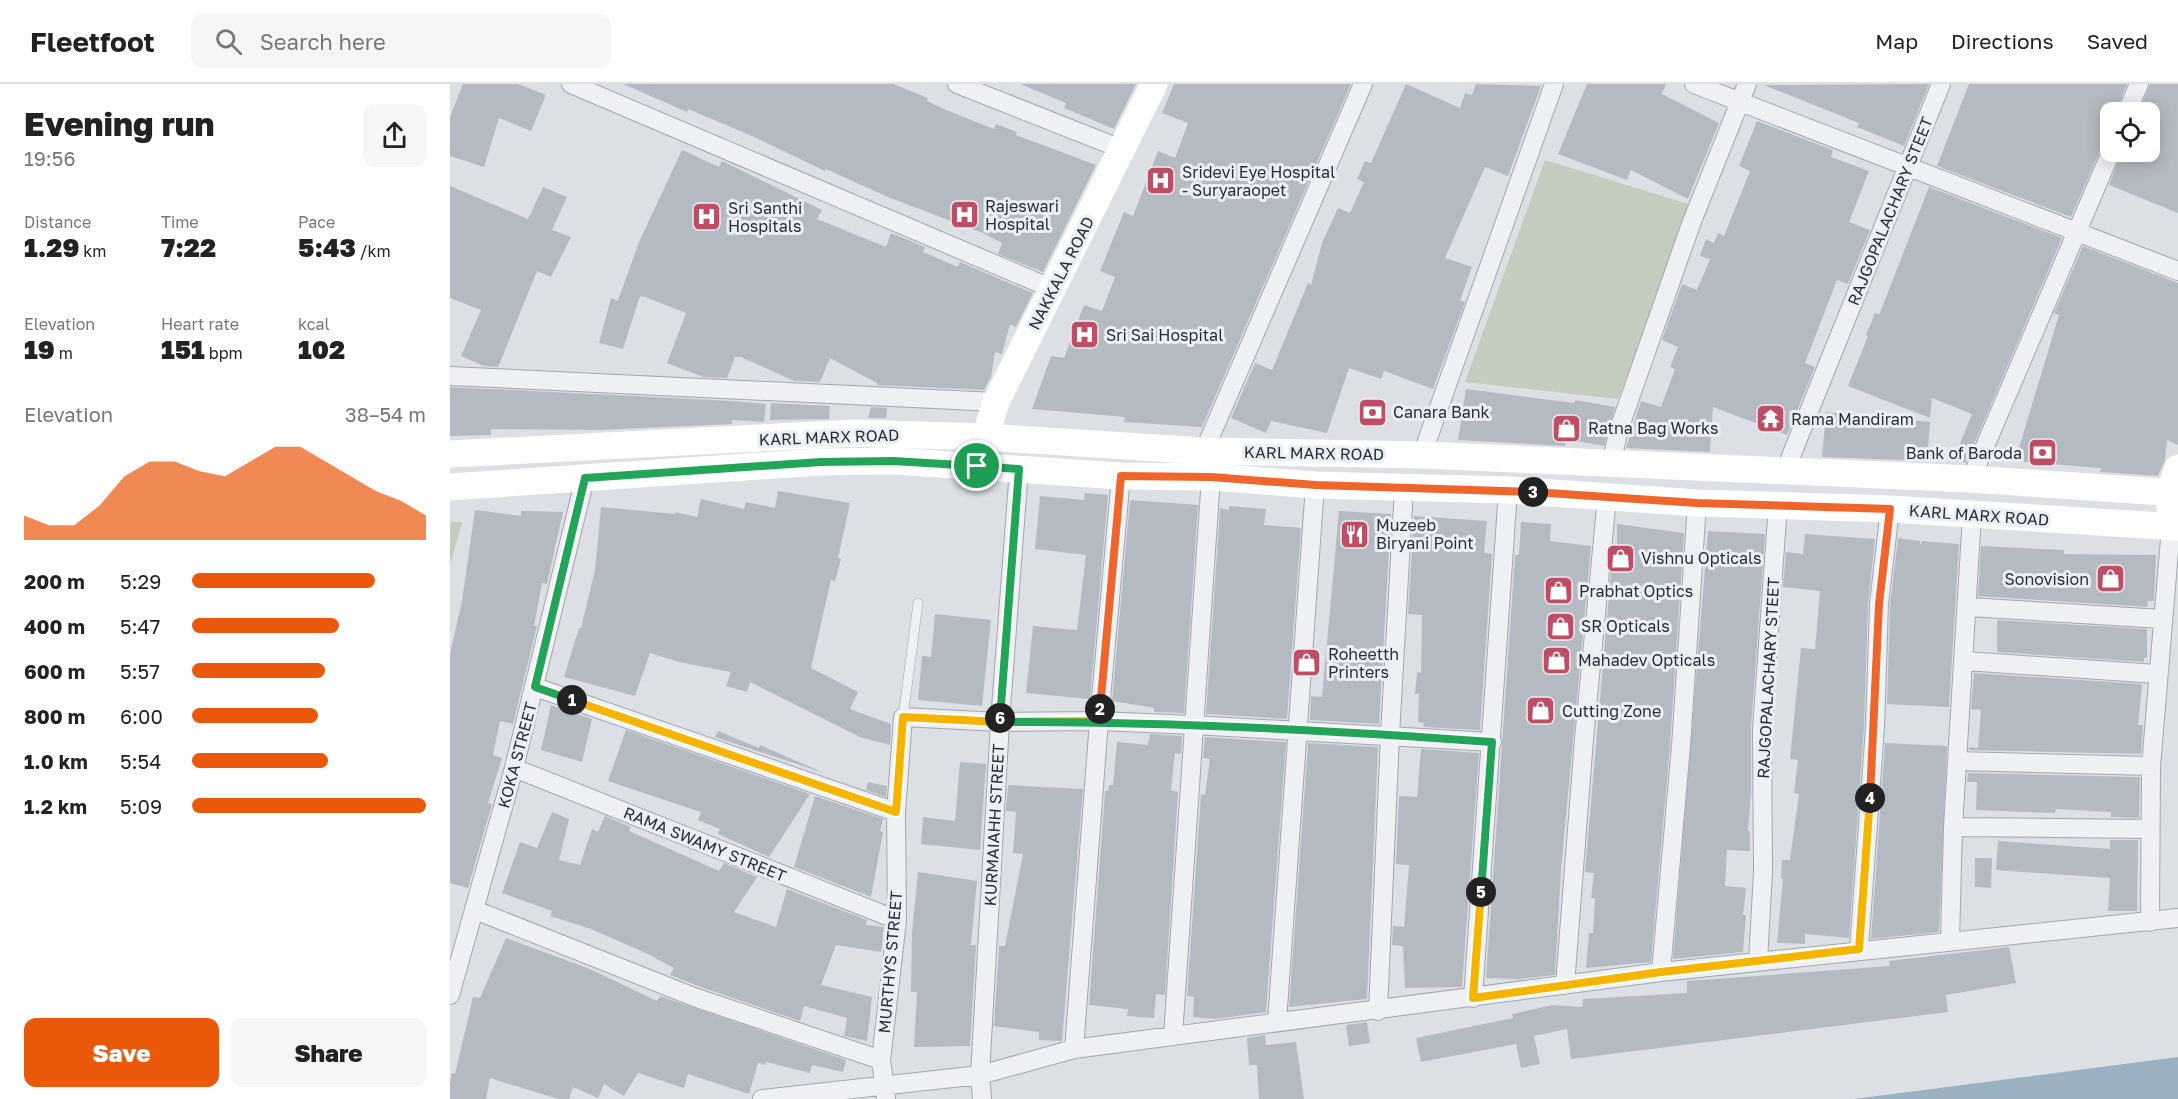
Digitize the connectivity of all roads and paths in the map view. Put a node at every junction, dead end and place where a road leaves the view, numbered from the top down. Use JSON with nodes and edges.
{"nodes":[{"id":1,"x":571,"y":84,"type":"edge"},
{"id":2,"x":957,"y":84,"type":"edge"},
{"id":3,"x":1154,"y":84,"type":"edge"},
{"id":4,"x":1363,"y":84,"type":"edge"},
{"id":5,"x":1554,"y":84,"type":"edge"},
{"id":6,"x":1694,"y":84,"type":"edge"},
{"id":7,"x":1747,"y":84,"type":"edge"},
{"id":8,"x":1941,"y":84,"type":"edge"},
{"id":9,"x":2139,"y":84,"type":"edge"},
{"id":10,"x":1740,"y":102,"type":"junction"},
{"id":11,"x":2131,"y":102,"type":"edge"},
{"id":12,"x":1124,"y":150,"type":"junction"},
{"id":13,"x":2107,"y":162,"type":"edge"},
{"id":14,"x":1906,"y":166,"type":"junction"},
{"id":15,"x":2078,"y":234,"type":"junction"},
{"id":16,"x":2178,"y":271,"type":"edge"},
{"id":17,"x":1053,"y":289,"type":"junction"},
{"id":18,"x":450,"y":376,"type":"edge"},
{"id":19,"x":996,"y":402,"type":"junction"},
{"id":20,"x":985,"y":437,"type":"junction"},
{"id":21,"x":450,"y":454,"type":"edge"},
{"id":22,"x":1422,"y":455,"type":"junction"},
{"id":23,"x":1207,"y":464,"type":"junction"},
{"id":24,"x":1611,"y":464,"type":"junction"},
{"id":25,"x":977,"y":466,"type":"junction"},
{"id":26,"x":1019,"y":469,"type":"junction"},
{"id":27,"x":1785,"y":471,"type":"junction"},
{"id":28,"x":1121,"y":476,"type":"junction"},
{"id":29,"x":585,"y":478,"type":"junction"},
{"id":30,"x":1971,"y":479,"type":"junction"},
{"id":31,"x":2175,"y":484,"type":"edge"},
{"id":32,"x":1316,"y":485,"type":"junction"},
{"id":33,"x":450,"y":487,"type":"edge"},
{"id":34,"x":1404,"y":488,"type":"junction"},
{"id":35,"x":1508,"y":490,"type":"junction"},
{"id":36,"x":1607,"y":497,"type":"junction"},
{"id":37,"x":1697,"y":503,"type":"junction"},
{"id":38,"x":1778,"y":504,"type":"junction"},
{"id":39,"x":1890,"y":509,"type":"junction"},
{"id":40,"x":1972,"y":515,"type":"junction"},
{"id":41,"x":2174,"y":527,"type":"edge"},
{"id":42,"x":918,"y":603,"type":"dead end"},
{"id":43,"x":1969,"y":607,"type":"junction"},
{"id":44,"x":2162,"y":619,"type":"junction"},
{"id":45,"x":1965,"y":661,"type":"junction"},
{"id":46,"x":2157,"y":674,"type":"junction"},
{"id":47,"x":535,"y":687,"type":"junction"},
{"id":48,"x":903,"y":717,"type":"junction"},
{"id":49,"x":1099,"y":721,"type":"junction"},
{"id":50,"x":1000,"y":722,"type":"junction"},
{"id":51,"x":1193,"y":725,"type":"junction"},
{"id":52,"x":1299,"y":731,"type":"junction"},
{"id":53,"x":1390,"y":735,"type":"junction"},
{"id":54,"x":1492,"y":742,"type":"junction"},
{"id":55,"x":1958,"y":760,"type":"junction"},
{"id":56,"x":2151,"y":766,"type":"junction"},
{"id":57,"x":514,"y":768,"type":"junction"},
{"id":58,"x":896,"y":812,"type":"junction"},
{"id":59,"x":1953,"y":827,"type":"junction"},
{"id":60,"x":2149,"y":829,"type":"junction"},
{"id":61,"x":475,"y":910,"type":"junction"},
{"id":62,"x":2178,"y":918,"type":"edge"},
{"id":63,"x":897,"y":920,"type":"junction"},
{"id":64,"x":2150,"y":922,"type":"junction"},
{"id":65,"x":1950,"y":940,"type":"junction"},
{"id":66,"x":1859,"y":949,"type":"junction"},
{"id":67,"x":1758,"y":961,"type":"junction"},
{"id":68,"x":1661,"y":972,"type":"junction"},
{"id":69,"x":1565,"y":985,"type":"junction"},
{"id":70,"x":450,"y":995,"type":"edge"},
{"id":71,"x":1473,"y":998,"type":"junction"},
{"id":72,"x":1378,"y":1011,"type":"junction"},
{"id":73,"x":1277,"y":1022,"type":"junction"},
{"id":74,"x":1173,"y":1036,"type":"junction"},
{"id":75,"x":1074,"y":1048,"type":"junction"},
{"id":76,"x":881,"y":1060,"type":"junction"},
{"id":77,"x":980,"y":1075,"type":"junction"},
{"id":78,"x":885,"y":1093,"type":"edge"},
{"id":79,"x":762,"y":1099,"type":"edge"},
{"id":80,"x":982,"y":1099,"type":"edge"}],
"edges":[{"from":1,"to":17,"type":"street"},
{"from":2,"to":12,"type":"street"},
{"from":3,"to":12,"type":"main road","name":"NAKKALA ROAD"},
{"from":4,"to":23,"type":"street"},
{"from":5,"to":22,"type":"street"},
{"from":6,"to":10,"type":"street"},
{"from":7,"to":10,"type":"street"},
{"from":8,"to":14,"type":"street","name":"RAJGOPALACHARY STEET"},
{"from":9,"to":11,"type":"street"},
{"from":10,"to":14,"type":"street"},
{"from":10,"to":24,"type":"street"},
{"from":12,"to":17,"type":"main road","name":"NAKKALA ROAD"},
{"from":13,"to":15,"type":"street"},
{"from":14,"to":15,"type":"street"},
{"from":14,"to":27,"type":"street","name":"RAJGOPALACHARY STEET"},
{"from":15,"to":16,"type":"street"},
{"from":15,"to":30,"type":"street"},
{"from":17,"to":19,"type":"main road","name":"NAKKALA ROAD"},
{"from":18,"to":19,"type":"street"},
{"from":19,"to":20,"type":"main road","name":"NAKKALA ROAD"},
{"from":20,"to":21,"type":"main road","name":"KARL MARX ROAD"},
{"from":20,"to":23,"type":"main road","name":"KARL MARX ROAD"},
{"from":20,"to":25,"type":"main road","name":"NAKKALA ROAD"},
{"from":22,"to":23,"type":"main road","name":"KARL MARX ROAD"},
{"from":22,"to":24,"type":"main road","name":"KARL MARX ROAD"},
{"from":23,"to":28,"type":"main road","name":"KARL MARX ROAD"},
{"from":23,"to":32,"type":"main road","name":"KARL MARX ROAD"},
{"from":23,"to":51,"type":"street"},
{"from":24,"to":27,"type":"main road","name":"KARL MARX ROAD"},
{"from":25,"to":26,"type":"main road","name":"KARL MARX ROAD"},
{"from":25,"to":29,"type":"main road","name":"KARL MARX ROAD"},
{"from":26,"to":28,"type":"main road","name":"KARL MARX ROAD"},
{"from":26,"to":50,"type":"street","name":"KURMAIAHH STREET"},
{"from":27,"to":30,"type":"main road","name":"KARL MARX ROAD"},
{"from":28,"to":49,"type":"street"},
{"from":29,"to":33,"type":"main road","name":"KARL MARX ROAD"},
{"from":29,"to":47,"type":"street","name":"KOKA STREET"},
{"from":30,"to":31,"type":"main road","name":"KARL MARX ROAD"},
{"from":31,"to":41,"type":"main road"},
{"from":32,"to":34,"type":"main road","name":"KARL MARX ROAD"},
{"from":32,"to":52,"type":"street"},
{"from":34,"to":35,"type":"main road","name":"KARL MARX ROAD"},
{"from":34,"to":53,"type":"street"},
{"from":35,"to":36,"type":"main road","name":"KARL MARX ROAD"},
{"from":35,"to":54,"type":"street"},
{"from":36,"to":37,"type":"main road","name":"KARL MARX ROAD"},
{"from":36,"to":69,"type":"street"},
{"from":37,"to":38,"type":"main road","name":"KARL MARX ROAD"},
{"from":37,"to":68,"type":"street"},
{"from":38,"to":39,"type":"main road","name":"KARL MARX ROAD"},
{"from":38,"to":67,"type":"street","name":"RAJGOPALACHARY STEET"},
{"from":39,"to":40,"type":"main road","name":"KARL MARX ROAD"},
{"from":39,"to":66,"type":"street"},
{"from":40,"to":41,"type":"main road","name":"KARL MARX ROAD"},
{"from":40,"to":43,"type":"street"},
{"from":41,"to":44,"type":"street"},
{"from":42,"to":48,"type":"lane"},
{"from":43,"to":44,"type":"street"},
{"from":43,"to":45,"type":"street"},
{"from":44,"to":46,"type":"street"},
{"from":45,"to":46,"type":"street"},
{"from":45,"to":55,"type":"street"},
{"from":46,"to":56,"type":"street"},
{"from":47,"to":57,"type":"street","name":"KOKA STREET"},
{"from":47,"to":58,"type":"street"},
{"from":48,"to":50,"type":"street"},
{"from":48,"to":58,"type":"street","name":"MURTHYS STREET"},
{"from":49,"to":50,"type":"street"},
{"from":49,"to":51,"type":"street"},
{"from":49,"to":75,"type":"street"},
{"from":50,"to":77,"type":"street","name":"KURMAIAHH STREET"},
{"from":51,"to":52,"type":"street"},
{"from":51,"to":74,"type":"street"},
{"from":52,"to":53,"type":"street"},
{"from":52,"to":73,"type":"street"},
{"from":53,"to":54,"type":"street"},
{"from":53,"to":72,"type":"street"},
{"from":54,"to":71,"type":"street"},
{"from":55,"to":56,"type":"street"},
{"from":55,"to":59,"type":"street"},
{"from":56,"to":60,"type":"street"},
{"from":57,"to":61,"type":"street","name":"KOKA STREET"},
{"from":57,"to":63,"type":"street","name":"RAMA SWAMY STREET"},
{"from":58,"to":63,"type":"street","name":"MURTHYS STREET"},
{"from":59,"to":60,"type":"street"},
{"from":59,"to":65,"type":"street"},
{"from":60,"to":64,"type":"street"},
{"from":61,"to":70,"type":"street","name":"KOKA STREET"},
{"from":61,"to":76,"type":"street"},
{"from":62,"to":64,"type":"street"},
{"from":63,"to":76,"type":"street","name":"MURTHYS STREET"},
{"from":64,"to":65,"type":"street"},
{"from":65,"to":66,"type":"street"},
{"from":66,"to":67,"type":"street"},
{"from":67,"to":68,"type":"street"},
{"from":68,"to":69,"type":"street"},
{"from":69,"to":71,"type":"street"},
{"from":71,"to":72,"type":"street"},
{"from":72,"to":73,"type":"street"},
{"from":73,"to":74,"type":"street"},
{"from":74,"to":75,"type":"street"},
{"from":75,"to":77,"type":"street"},
{"from":76,"to":78,"type":"street","name":"MURTHYS STREET"},
{"from":77,"to":78,"type":"street"},
{"from":77,"to":80,"type":"street","name":"KURMAIAHH STREET"},
{"from":78,"to":79,"type":"street"}]}
